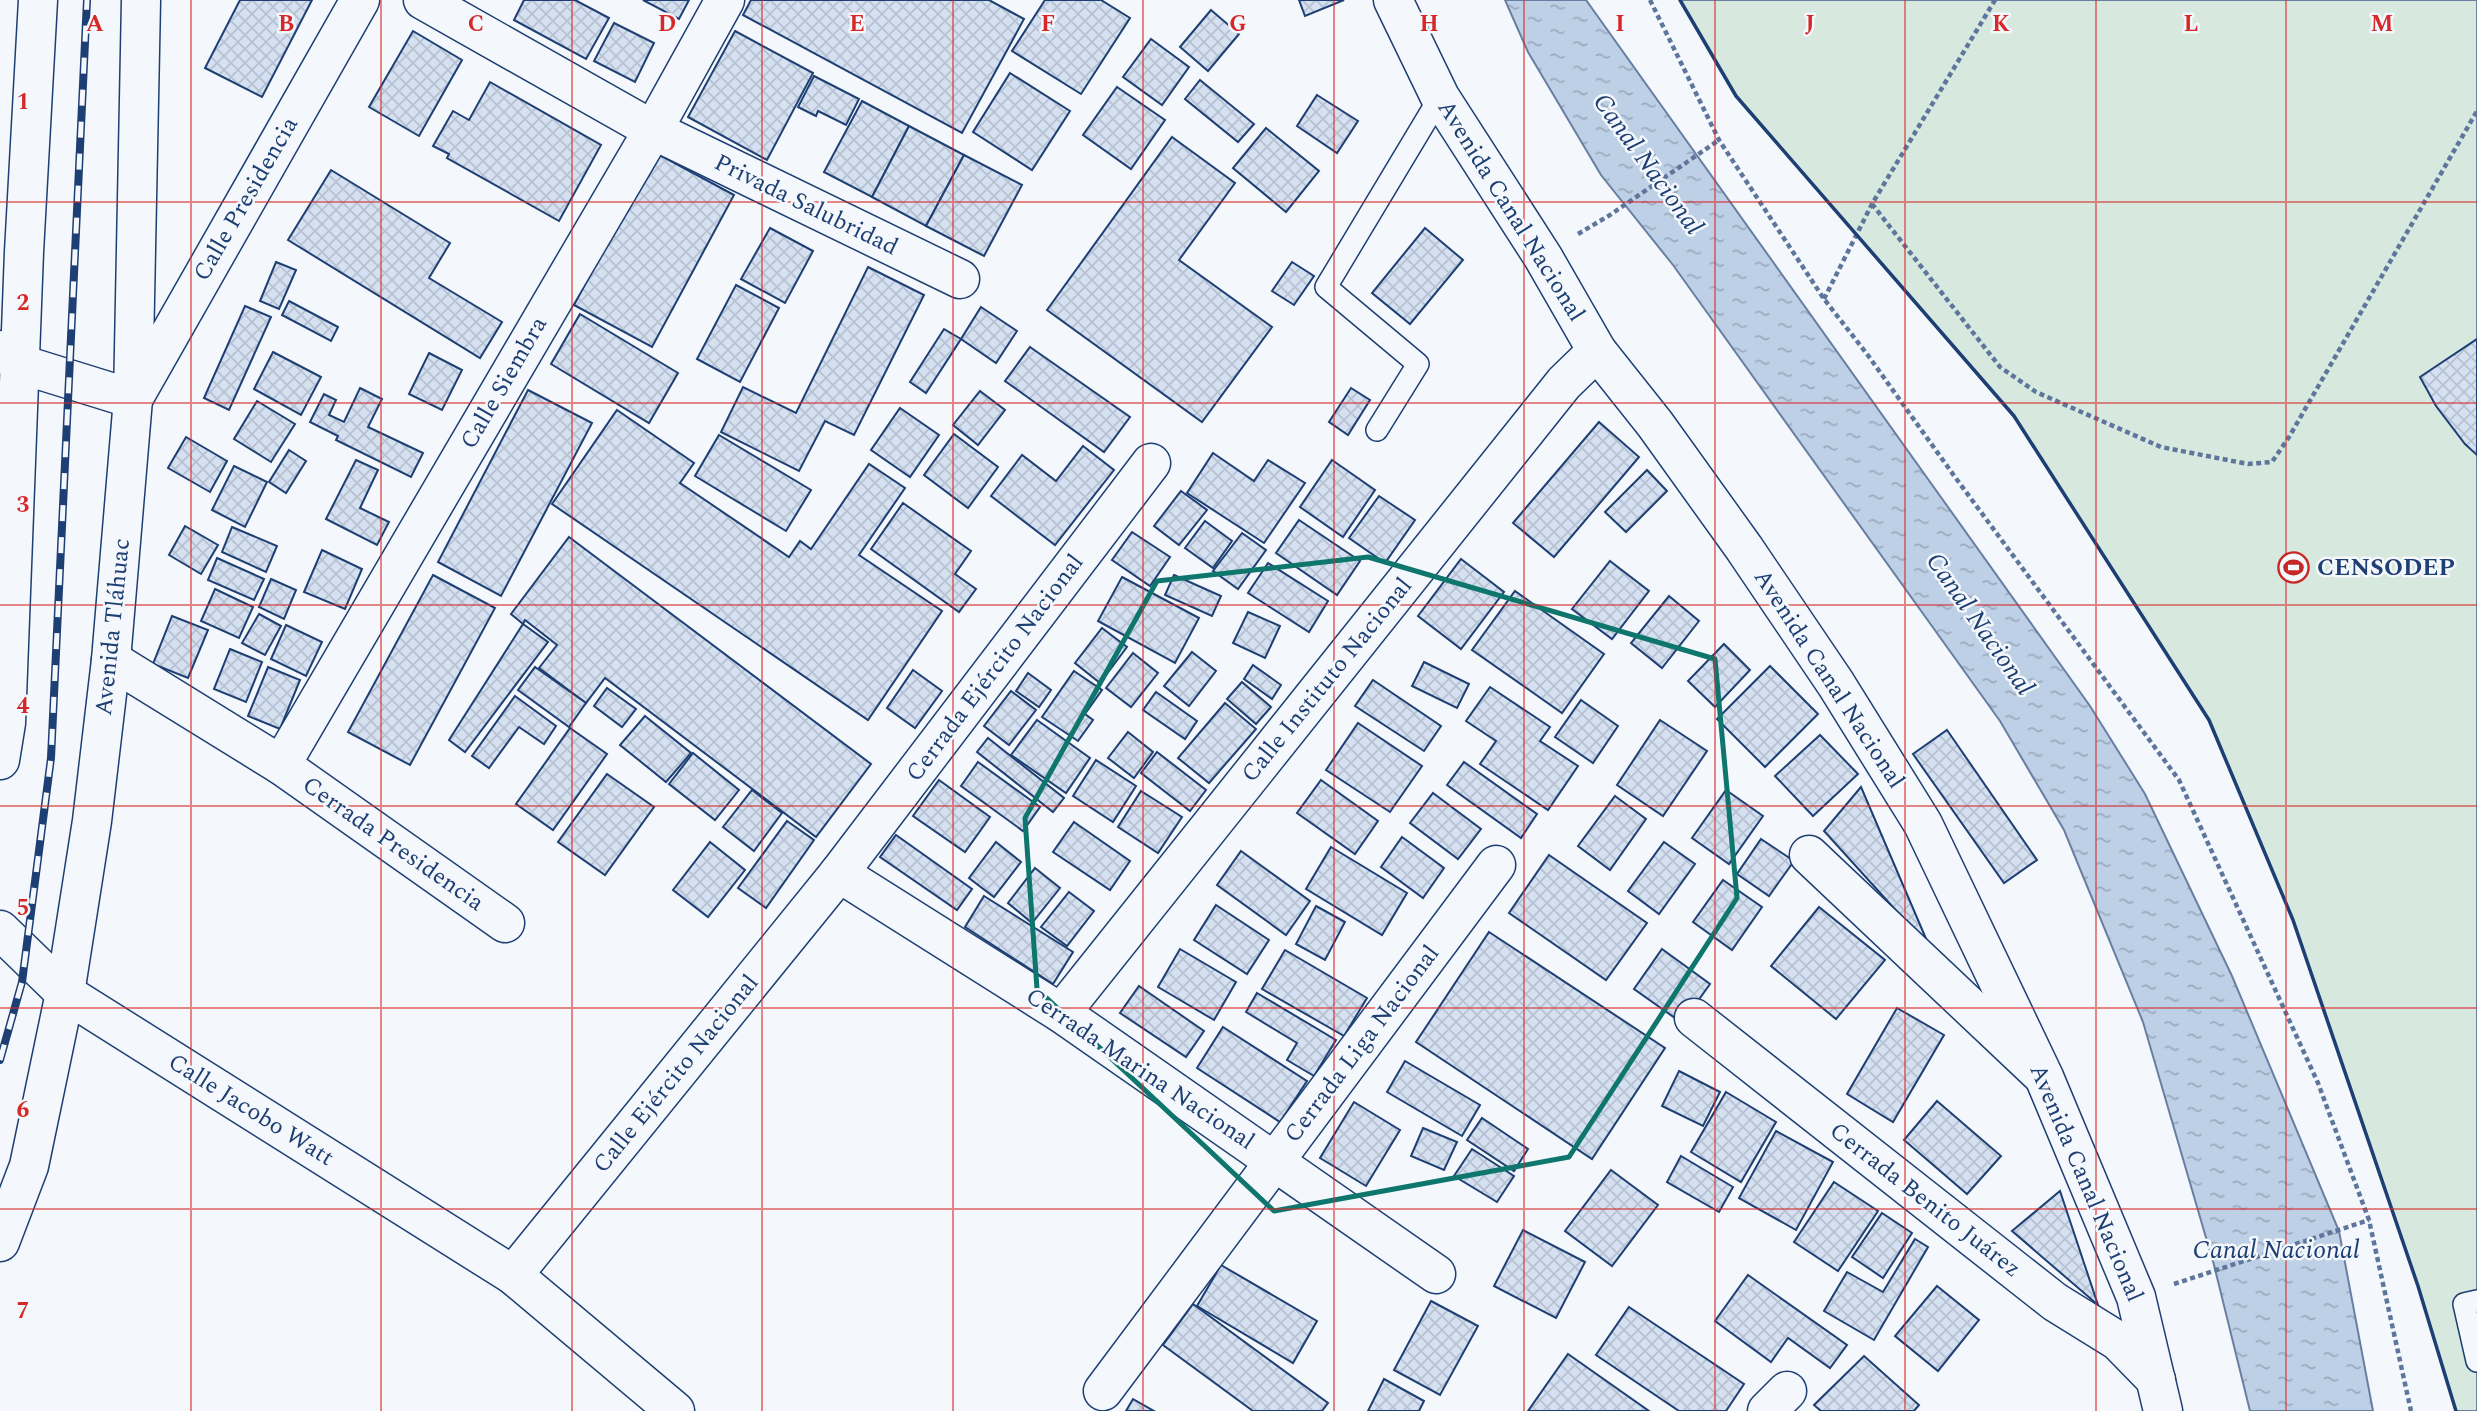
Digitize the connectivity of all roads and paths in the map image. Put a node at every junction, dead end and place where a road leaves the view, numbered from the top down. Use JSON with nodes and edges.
{"nodes":[{"id":1,"x":37,"y":0,"type":"edge"},
{"id":2,"x":141,"y":0,"type":"edge"},
{"id":3,"x":360,"y":0,"type":"edge"},
{"id":4,"x":422,"y":0,"type":"edge"},
{"id":5,"x":725,"y":0,"type":"edge"},
{"id":6,"x":1393,"y":0,"type":"edge"},
{"id":7,"x":1650,"y":0,"type":"edge"},
{"id":8,"x":1995,"y":0,"type":"edge"},
{"id":9,"x":1440,"y":97,"type":"junction"},
{"id":10,"x":2477,"y":111,"type":"edge"},
{"id":11,"x":653,"y":130,"type":"junction"},
{"id":12,"x":1719,"y":139,"type":"junction"},
{"id":13,"x":1872,"y":204,"type":"junction"},
{"id":14,"x":1581,"y":232,"type":"dead end"},
{"id":15,"x":960,"y":279,"type":"dead end"},
{"id":16,"x":1824,"y":299,"type":"junction"},
{"id":17,"x":1597,"y":351,"type":"junction"},
{"id":18,"x":10,"y":357,"type":"edge"},
{"id":19,"x":133,"y":399,"type":"junction"},
{"id":20,"x":1377,"y":430,"type":"dead end"},
{"id":21,"x":1151,"y":463,"type":"dead end"},
{"id":22,"x":111,"y":660,"type":"junction"},
{"id":23,"x":0,"y":761,"type":"edge"},
{"id":24,"x":281,"y":765,"type":"junction"},
{"id":25,"x":1809,"y":855,"type":"dead end"},
{"id":26,"x":1496,"y":865,"type":"dead end"},
{"id":27,"x":839,"y":873,"type":"junction"},
{"id":28,"x":505,"y":923,"type":"dead end"},
{"id":29,"x":0,"y":930,"type":"edge"},
{"id":30,"x":65,"y":993,"type":"junction"},
{"id":31,"x":1061,"y":1013,"type":"junction"},
{"id":32,"x":1694,"y":1018,"type":"dead end"},
{"id":33,"x":2044,"y":1077,"type":"junction"},
{"id":34,"x":1274,"y":1161,"type":"junction"},
{"id":35,"x":2369,"y":1220,"type":"junction"},
{"id":36,"x":0,"y":1242,"type":"edge"},
{"id":37,"x":1436,"y":1274,"type":"dead end"},
{"id":38,"x":513,"y":1275,"type":"junction"},
{"id":39,"x":2197,"y":1275,"type":"dead end"},
{"id":40,"x":2477,"y":1301,"type":"edge"},
{"id":41,"x":2477,"y":1361,"type":"edge"},
{"id":42,"x":1103,"y":1391,"type":"dead end"},
{"id":43,"x":2160,"y":1396,"type":"edge"},
{"id":44,"x":675,"y":1411,"type":"edge"},
{"id":45,"x":2411,"y":1411,"type":"edge"}],
"edges":[{"from":1,"to":18,"type":"street"},
{"from":2,"to":19,"type":"street","name":"Avenida Tláhuac"},
{"from":3,"to":19,"type":"street","name":"Calle Presidencia"},
{"from":4,"to":11,"type":"street","name":"Privada Salubridad"},
{"from":5,"to":11,"type":"street","name":"Calle Siembra"},
{"from":6,"to":9,"type":"street","name":"Avenida Canal Nacional"},
{"from":7,"to":12,"type":"path"},
{"from":8,"to":13,"type":"path"},
{"from":9,"to":17,"type":"street","name":"Avenida Canal Nacional"},
{"from":9,"to":20,"type":"lane"},
{"from":10,"to":13,"type":"path"},
{"from":11,"to":15,"type":"street","name":"Privada Salubridad"},
{"from":11,"to":24,"type":"street","name":"Calle Siembra"},
{"from":12,"to":14,"type":"path"},
{"from":12,"to":16,"type":"path"},
{"from":13,"to":16,"type":"path"},
{"from":16,"to":35,"type":"path"},
{"from":17,"to":31,"type":"street","name":"Calle Instituto Nacional"},
{"from":17,"to":33,"type":"street","name":"Avenida Canal Nacional"},
{"from":18,"to":19,"type":"street"},
{"from":18,"to":23,"type":"street"},
{"from":19,"to":22,"type":"street","name":"Avenida Tláhuac"},
{"from":21,"to":27,"type":"street","name":"Cerrada Ejército Nacional"},
{"from":22,"to":24,"type":"street"},
{"from":22,"to":30,"type":"street","name":"Avenida Tláhuac"},
{"from":24,"to":28,"type":"street","name":"Cerrada Presidencia"},
{"from":25,"to":33,"type":"street"},
{"from":26,"to":34,"type":"street","name":"Cerrada Liga Nacional"},
{"from":27,"to":31,"type":"street","name":"Cerrada Marina Nacional"},
{"from":27,"to":38,"type":"street","name":"Calle Ejército Nacional"},
{"from":29,"to":30,"type":"street","name":"Calle Jacobo Watt"},
{"from":30,"to":36,"type":"street","name":"Avenida Tláhuac"},
{"from":30,"to":38,"type":"street","name":"Calle Jacobo Watt"},
{"from":31,"to":34,"type":"street","name":"Cerrada Marina Nacional"},
{"from":32,"to":43,"type":"street","name":"Cerrada Benito Juárez"},
{"from":33,"to":43,"type":"street","name":"Avenida Canal Nacional"},
{"from":34,"to":37,"type":"street","name":"Cerrada Marina Nacional"},
{"from":34,"to":42,"type":"street","name":"Cerrada Liga Nacional"},
{"from":35,"to":39,"type":"path"},
{"from":35,"to":45,"type":"path"},
{"from":38,"to":44,"type":"street","name":"Calle Jacobo Watt"},
{"from":40,"to":41,"type":"lane"}]}
